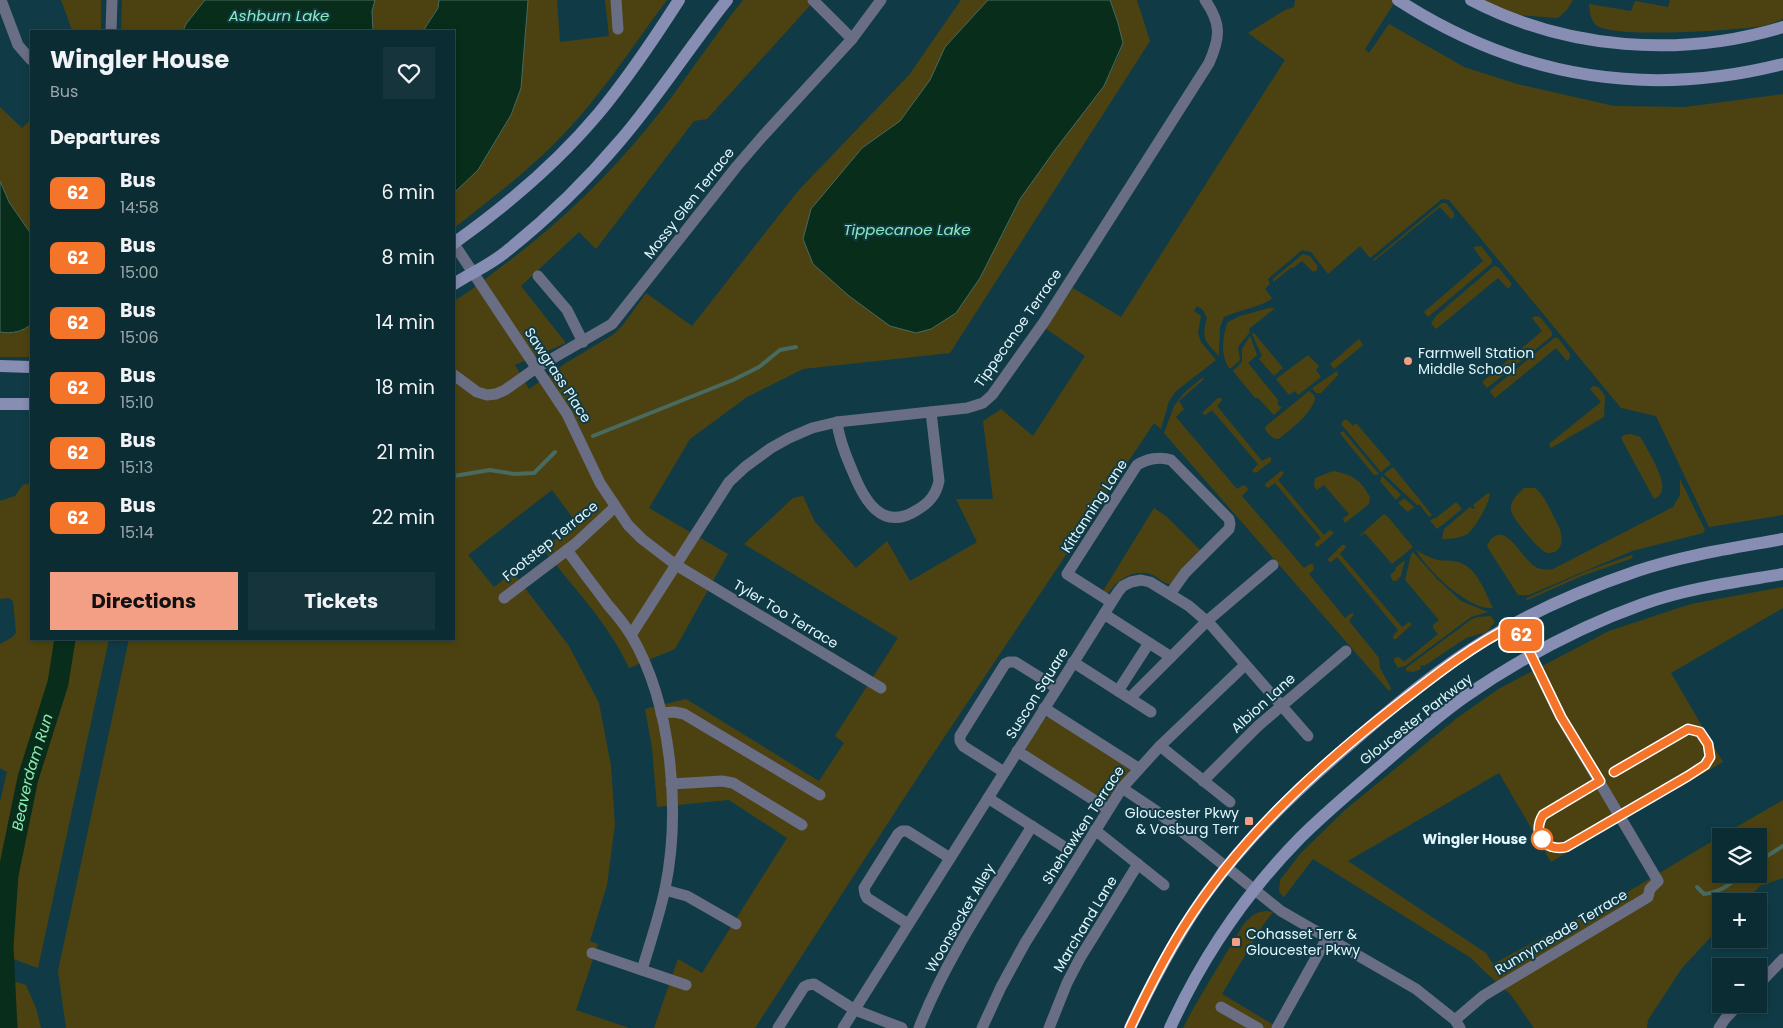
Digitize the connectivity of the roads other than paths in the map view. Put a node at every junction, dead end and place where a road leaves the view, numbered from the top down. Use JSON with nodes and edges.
{"nodes":[{"id":1,"x":1,"y":0,"type":"edge"},
{"id":2,"x":112,"y":0,"type":"edge"},
{"id":3,"x":616,"y":0,"type":"edge"},
{"id":4,"x":679,"y":0,"type":"edge"},
{"id":5,"x":727,"y":0,"type":"edge"},
{"id":6,"x":813,"y":0,"type":"edge"},
{"id":7,"x":881,"y":0,"type":"edge"},
{"id":8,"x":1205,"y":0,"type":"edge"},
{"id":9,"x":1471,"y":0,"type":"edge"},
{"id":10,"x":1403,"y":3,"type":"edge"},
{"id":11,"x":1783,"y":27,"type":"edge"},
{"id":12,"x":618,"y":29,"type":"dead end"},
{"id":13,"x":110,"y":30,"type":"edge"},
{"id":14,"x":852,"y":39,"type":"junction"},
{"id":15,"x":30,"y":59,"type":"edge"},
{"id":16,"x":1783,"y":64,"type":"edge"},
{"id":17,"x":455,"y":243,"type":"edge"},
{"id":18,"x":455,"y":245,"type":"edge"},
{"id":19,"x":474,"y":272,"type":"junction"},
{"id":20,"x":538,"y":276,"type":"dead end"},
{"id":21,"x":455,"y":283,"type":"edge"},
{"id":22,"x":583,"y":342,"type":"junction"},
{"id":23,"x":0,"y":366,"type":"edge"},
{"id":24,"x":30,"y":367,"type":"edge"},
{"id":25,"x":536,"y":368,"type":"junction"},
{"id":26,"x":455,"y":376,"type":"edge"},
{"id":27,"x":0,"y":404,"type":"edge"},
{"id":28,"x":30,"y":404,"type":"edge"},
{"id":29,"x":931,"y":412,"type":"junction"},
{"id":30,"x":837,"y":422,"type":"junction"},
{"id":31,"x":615,"y":507,"type":"junction"},
{"id":32,"x":1783,"y":539,"type":"edge"},
{"id":33,"x":567,"y":550,"type":"junction"},
{"id":34,"x":676,"y":565,"type":"junction"},
{"id":35,"x":1273,"y":565,"type":"dead end"},
{"id":36,"x":1783,"y":574,"type":"edge"},
{"id":37,"x":1170,"y":594,"type":"junction"},
{"id":38,"x":504,"y":598,"type":"dead end"},
{"id":39,"x":1112,"y":602,"type":"junction"},
{"id":40,"x":1104,"y":614,"type":"junction"},
{"id":41,"x":1207,"y":621,"type":"junction"},
{"id":42,"x":1516,"y":624,"type":"junction"},
{"id":43,"x":631,"y":635,"type":"junction"},
{"id":44,"x":1148,"y":643,"type":"junction"},
{"id":45,"x":1346,"y":651,"type":"dead end"},
{"id":46,"x":1531,"y":654,"type":"junction"},
{"id":47,"x":1171,"y":657,"type":"junction"},
{"id":48,"x":1073,"y":662,"type":"junction"},
{"id":49,"x":1245,"y":665,"type":"junction"},
{"id":50,"x":881,"y":688,"type":"dead end"},
{"id":51,"x":1057,"y":688,"type":"junction"},
{"id":52,"x":1118,"y":691,"type":"junction"},
{"id":53,"x":1130,"y":698,"type":"junction"},
{"id":54,"x":1282,"y":705,"type":"junction"},
{"id":55,"x":1044,"y":708,"type":"junction"},
{"id":56,"x":1152,"y":712,"type":"dead end"},
{"id":57,"x":661,"y":713,"type":"junction"},
{"id":58,"x":1308,"y":736,"type":"dead end"},
{"id":59,"x":1160,"y":746,"type":"junction"},
{"id":60,"x":1017,"y":752,"type":"junction"},
{"id":61,"x":1138,"y":768,"type":"junction"},
{"id":62,"x":1004,"y":772,"type":"junction"},
{"id":63,"x":1203,"y":781,"type":"junction"},
{"id":64,"x":671,"y":784,"type":"junction"},
{"id":65,"x":1122,"y":788,"type":"junction"},
{"id":66,"x":820,"y":796,"type":"dead end"},
{"id":67,"x":988,"y":798,"type":"junction"},
{"id":68,"x":1230,"y":802,"type":"dead end"},
{"id":69,"x":1108,"y":809,"type":"junction"},
{"id":70,"x":802,"y":825,"type":"dead end"},
{"id":71,"x":1032,"y":826,"type":"junction"},
{"id":72,"x":1095,"y":830,"type":"junction"},
{"id":73,"x":1066,"y":848,"type":"dead end"},
{"id":74,"x":950,"y":858,"type":"junction"},
{"id":75,"x":1138,"y":864,"type":"junction"},
{"id":76,"x":1226,"y":867,"type":"junction"},
{"id":77,"x":1164,"y":885,"type":"dead end"},
{"id":78,"x":1256,"y":889,"type":"junction"},
{"id":79,"x":665,"y":890,"type":"junction"},
{"id":80,"x":736,"y":924,"type":"dead end"},
{"id":81,"x":908,"y":924,"type":"junction"},
{"id":82,"x":1327,"y":938,"type":"junction"},
{"id":83,"x":592,"y":953,"type":"dead end"},
{"id":84,"x":1783,"y":959,"type":"edge"},
{"id":85,"x":642,"y":970,"type":"junction"},
{"id":86,"x":1767,"y":976,"type":"edge"},
{"id":87,"x":686,"y":984,"type":"dead end"},
{"id":88,"x":1221,"y":1007,"type":"dead end"},
{"id":89,"x":854,"y":1010,"type":"junction"},
{"id":90,"x":1730,"y":1013,"type":"edge"},
{"id":91,"x":1458,"y":1024,"type":"edge"},
{"id":92,"x":778,"y":1028,"type":"edge"},
{"id":93,"x":843,"y":1028,"type":"edge"},
{"id":94,"x":902,"y":1028,"type":"edge"},
{"id":95,"x":919,"y":1028,"type":"edge"},
{"id":96,"x":982,"y":1028,"type":"edge"},
{"id":97,"x":1049,"y":1028,"type":"edge"},
{"id":98,"x":1130,"y":1028,"type":"edge"},
{"id":99,"x":1170,"y":1028,"type":"edge"},
{"id":100,"x":1258,"y":1028,"type":"edge"},
{"id":101,"x":1277,"y":1028,"type":"edge"},
{"id":102,"x":1719,"y":1028,"type":"edge"}],
"edges":[{"from":1,"to":15,"type":"street"},
{"from":2,"to":13,"type":"street"},
{"from":3,"to":12,"type":"street"},
{"from":4,"to":17,"type":"main road"},
{"from":5,"to":19,"type":"main road"},
{"from":6,"to":14,"type":"street"},
{"from":7,"to":14,"type":"street","name":"Mossy Glen Terrace"},
{"from":8,"to":29,"type":"street","name":"Tippecanoe Terrace"},
{"from":9,"to":11,"type":"main road"},
{"from":10,"to":16,"type":"main road"},
{"from":14,"to":22,"type":"street","name":"Mossy Glen Terrace"},
{"from":18,"to":19,"type":"street","name":"Sawgrass Place"},
{"from":19,"to":21,"type":"main road"},
{"from":19,"to":25,"type":"street","name":"Sawgrass Place"},
{"from":20,"to":22,"type":"street"},
{"from":22,"to":25,"type":"street","name":"Mossy Glen Terrace"},
{"from":23,"to":24,"type":"main road"},
{"from":25,"to":26,"type":"street","name":"Mossy Glen Terrace"},
{"from":25,"to":31,"type":"street","name":"Sawgrass Place"},
{"from":27,"to":28,"type":"main road"},
{"from":29,"to":30,"type":"street","name":"Tippecanoe Terrace"},
{"from":29,"to":30,"type":"street"},
{"from":30,"to":34,"type":"street","name":"Tippecanoe Terrace"},
{"from":31,"to":33,"type":"street","name":"Footstep Terrace"},
{"from":31,"to":34,"type":"street","name":"Sawgrass Place"},
{"from":32,"to":42,"type":"main road","name":"Gloucester Parkway"},
{"from":33,"to":38,"type":"street","name":"Footstep Terrace"},
{"from":33,"to":43,"type":"street"},
{"from":34,"to":43,"type":"street","name":"Tippecanoe Terrace"},
{"from":34,"to":50,"type":"street","name":"Tyler Too Terrace"},
{"from":35,"to":41,"type":"street"},
{"from":36,"to":46,"type":"main road","name":"Gloucester Parkway"},
{"from":37,"to":39,"type":"street","name":"Suscon Square"},
{"from":37,"to":39,"type":"street","name":"Kittanning Lane"},
{"from":37,"to":41,"type":"street","name":"Suscon Square"},
{"from":39,"to":40,"type":"street","name":"Suscon Square"},
{"from":40,"to":44,"type":"street"},
{"from":40,"to":48,"type":"street","name":"Suscon Square"},
{"from":41,"to":47,"type":"street"},
{"from":41,"to":49,"type":"street","name":"Suscon Square"},
{"from":42,"to":46,"type":"street","name":"Runnymeade Terrace"},
{"from":42,"to":76,"type":"main road","name":"Gloucester Parkway"},
{"from":43,"to":57,"type":"street"},
{"from":44,"to":47,"type":"street"},
{"from":44,"to":52,"type":"street"},
{"from":45,"to":54,"type":"street","name":"Albion Lane"},
{"from":46,"to":78,"type":"main road","name":"Gloucester Parkway"},
{"from":46,"to":91,"type":"street","name":"Runnymeade Terrace"},
{"from":47,"to":53,"type":"street"},
{"from":48,"to":51,"type":"street","name":"Suscon Square"},
{"from":48,"to":52,"type":"street"},
{"from":49,"to":54,"type":"street","name":"Suscon Square"},
{"from":49,"to":59,"type":"street","name":"Shehawken Terrace"},
{"from":51,"to":55,"type":"street","name":"Suscon Square"},
{"from":51,"to":62,"type":"street"},
{"from":52,"to":53,"type":"street"},
{"from":53,"to":56,"type":"street"},
{"from":54,"to":58,"type":"street","name":"Suscon Square"},
{"from":54,"to":63,"type":"street","name":"Albion Lane"},
{"from":55,"to":60,"type":"street","name":"Suscon Square"},
{"from":55,"to":61,"type":"street"},
{"from":57,"to":64,"type":"street"},
{"from":57,"to":66,"type":"street"},
{"from":59,"to":61,"type":"street","name":"Shehawken Terrace"},
{"from":59,"to":63,"type":"street"},
{"from":60,"to":62,"type":"street","name":"Suscon Square"},
{"from":60,"to":69,"type":"street"},
{"from":61,"to":65,"type":"street","name":"Shehawken Terrace"},
{"from":62,"to":67,"type":"street","name":"Suscon Square"},
{"from":63,"to":68,"type":"street"},
{"from":64,"to":70,"type":"street"},
{"from":64,"to":79,"type":"street"},
{"from":65,"to":69,"type":"street","name":"Shehawken Terrace"},
{"from":65,"to":76,"type":"street"},
{"from":67,"to":71,"type":"street"},
{"from":67,"to":74,"type":"street","name":"Suscon Square"},
{"from":69,"to":72,"type":"street","name":"Shehawken Terrace"},
{"from":71,"to":73,"type":"street"},
{"from":71,"to":95,"type":"street","name":"Woonsocket Alley"},
{"from":72,"to":75,"type":"street"},
{"from":72,"to":96,"type":"street","name":"Shehawken Terrace"},
{"from":74,"to":81,"type":"street","name":"Suscon Square"},
{"from":74,"to":81,"type":"street"},
{"from":75,"to":77,"type":"street"},
{"from":75,"to":97,"type":"street","name":"Marchand Lane"},
{"from":76,"to":78,"type":"street"},
{"from":76,"to":98,"type":"main road","name":"Gloucester Parkway"},
{"from":78,"to":82,"type":"street"},
{"from":78,"to":99,"type":"main road","name":"Gloucester Parkway"},
{"from":79,"to":80,"type":"street"},
{"from":79,"to":85,"type":"street"},
{"from":81,"to":89,"type":"street","name":"Suscon Square"},
{"from":82,"to":91,"type":"street"},
{"from":82,"to":101,"type":"street"},
{"from":83,"to":85,"type":"street"},
{"from":84,"to":86,"type":"street"},
{"from":85,"to":87,"type":"street"},
{"from":88,"to":100,"type":"street"},
{"from":89,"to":92,"type":"street"},
{"from":89,"to":93,"type":"street","name":"Suscon Square"},
{"from":89,"to":94,"type":"street"},
{"from":90,"to":102,"type":"street"}]}
